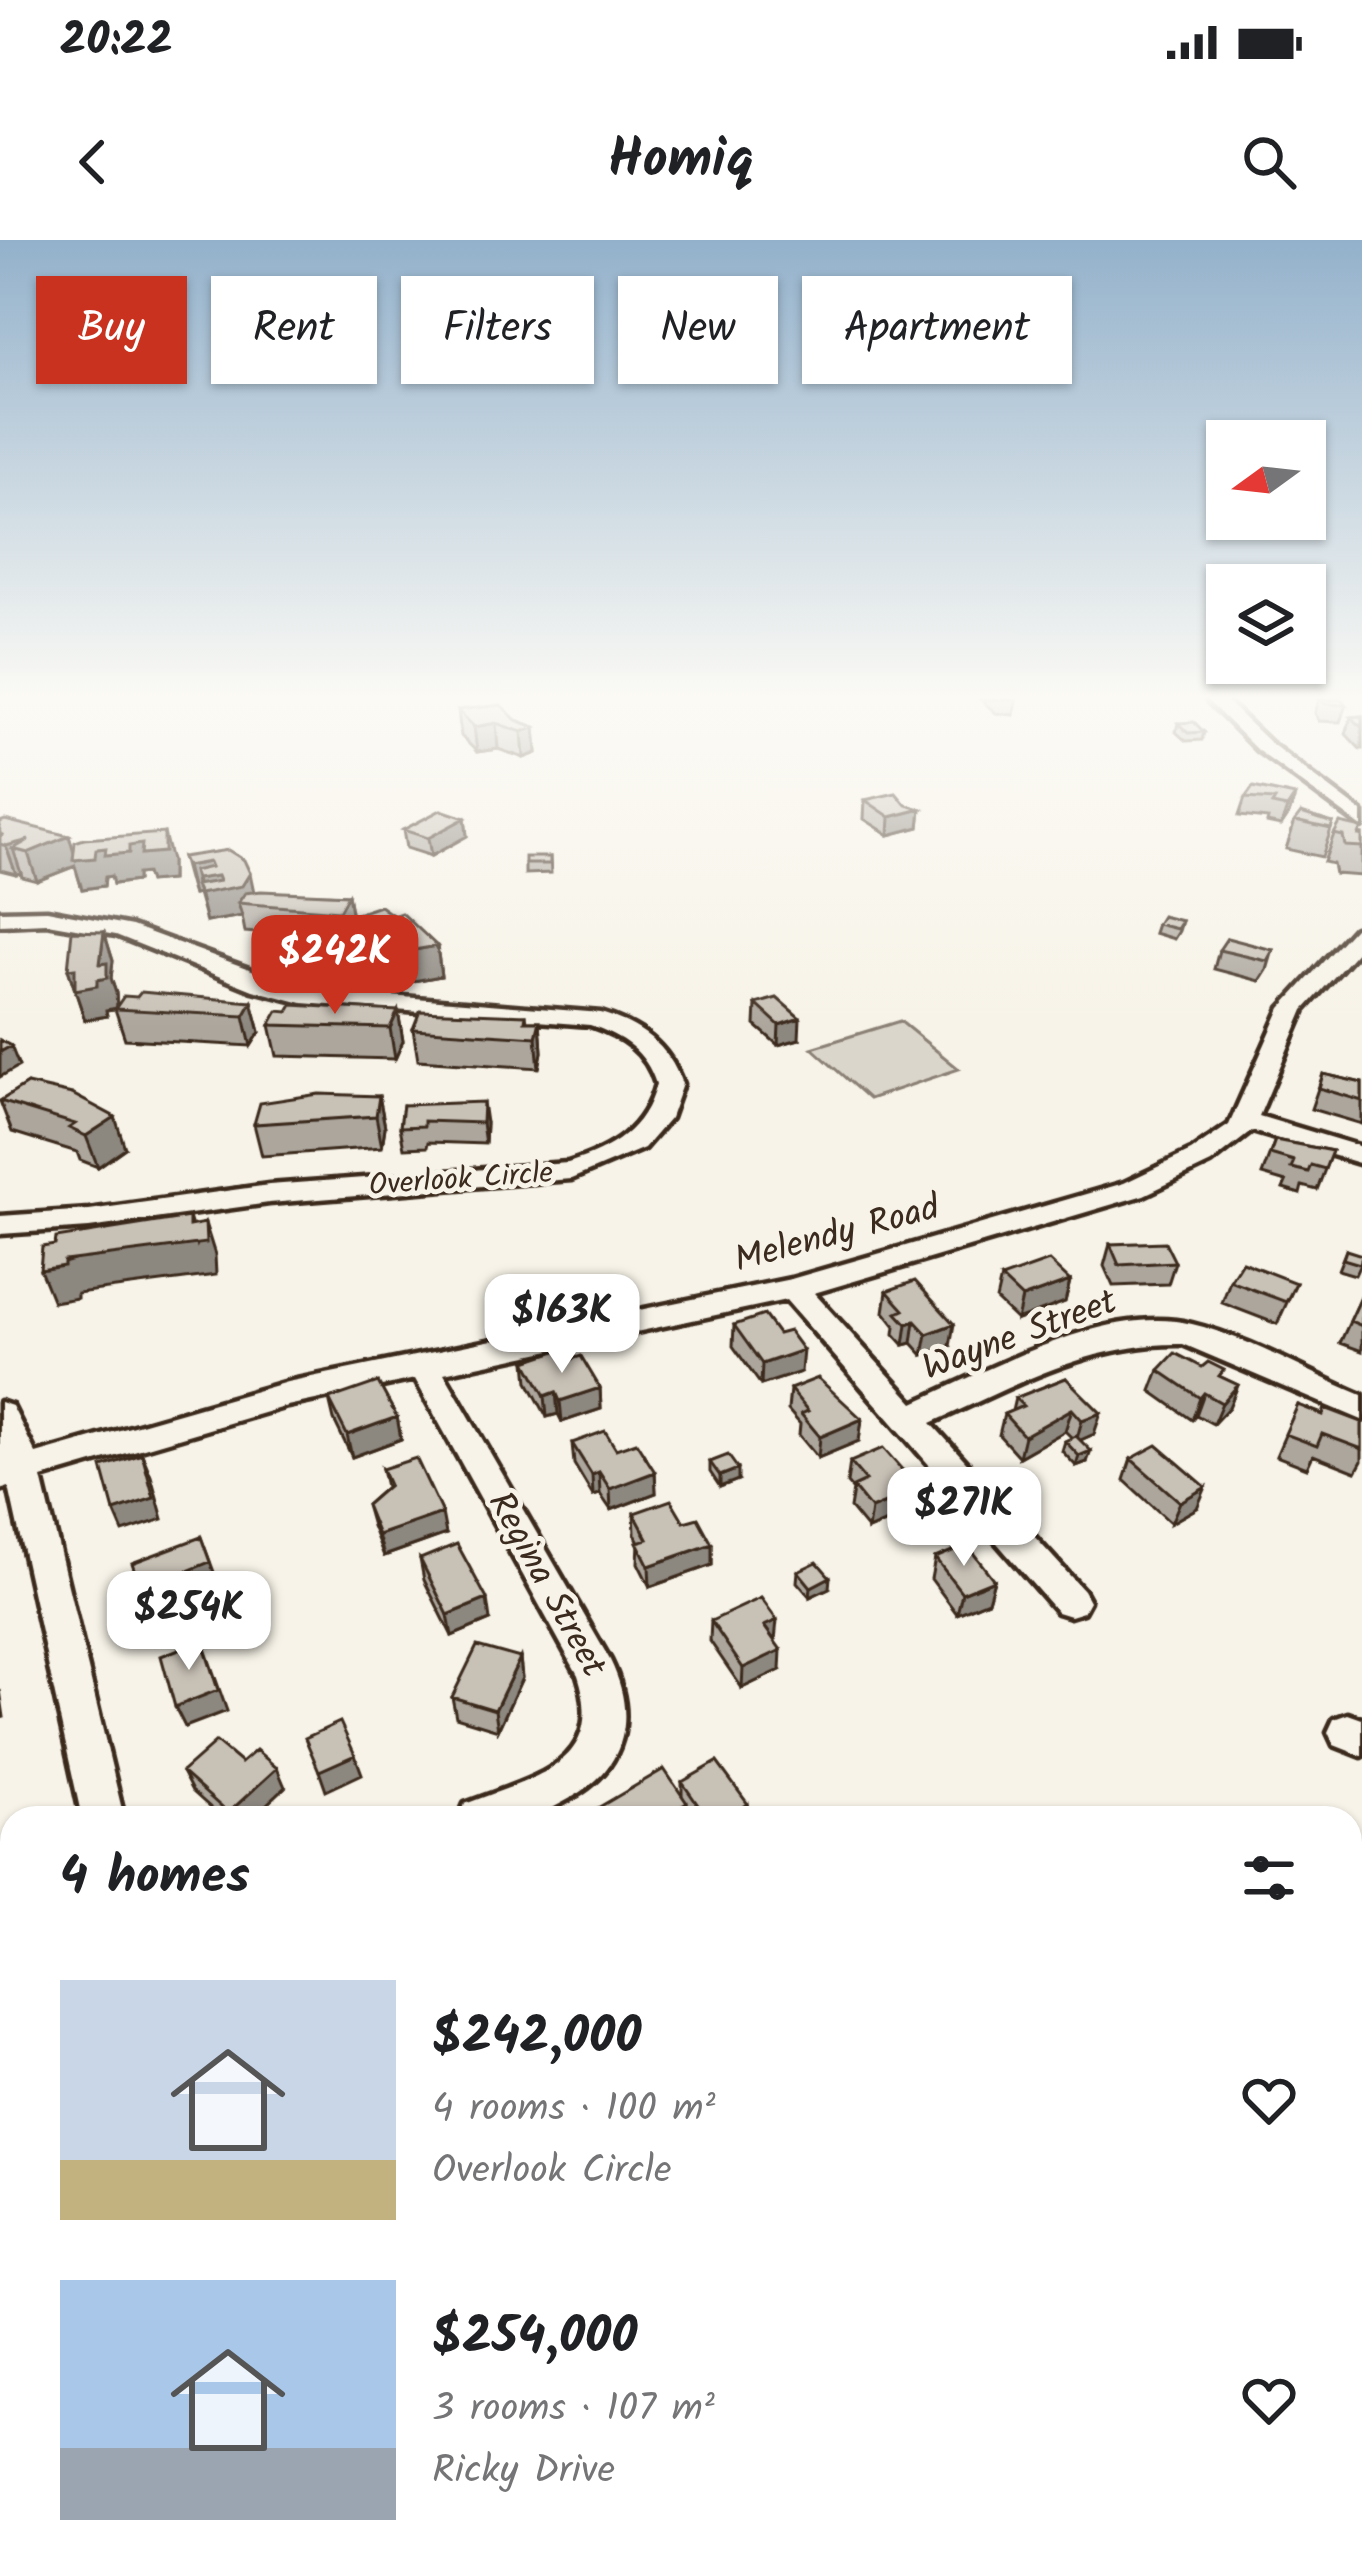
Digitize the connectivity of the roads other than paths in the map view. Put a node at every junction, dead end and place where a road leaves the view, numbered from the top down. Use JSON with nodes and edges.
{"nodes":[{"id":1,"x":0,"y":918,"type":"edge"},
{"id":2,"x":1362,"y":933,"type":"edge"},
{"id":3,"x":1246,"y":1121,"type":"junction"},
{"id":4,"x":1362,"y":1156,"type":"edge"},
{"id":5,"x":0,"y":1225,"type":"edge"},
{"id":6,"x":793,"y":1289,"type":"junction"},
{"id":7,"x":424,"y":1366,"type":"junction"},
{"id":8,"x":1362,"y":1408,"type":"edge"},
{"id":9,"x":0,"y":1414,"type":"edge"},
{"id":10,"x":906,"y":1420,"type":"junction"},
{"id":11,"x":11,"y":1474,"type":"edge"},
{"id":12,"x":1070,"y":1601,"type":"dead end"},
{"id":13,"x":100,"y":1806,"type":"edge"},
{"id":14,"x":507,"y":1806,"type":"edge"}],
"edges":[{"from":1,"to":5,"type":"street","name":"Overlook Circle"},
{"from":2,"to":3,"type":"street","name":"Melendy Road"},
{"from":3,"to":4,"type":"street"},
{"from":3,"to":6,"type":"street","name":"Melendy Road"},
{"from":6,"to":7,"type":"street","name":"Melendy Road"},
{"from":6,"to":10,"type":"street"},
{"from":7,"to":11,"type":"street","name":"Melendy Road"},
{"from":7,"to":14,"type":"street","name":"Regina Street"},
{"from":8,"to":10,"type":"street","name":"Wayne Street"},
{"from":9,"to":11,"type":"street"},
{"from":10,"to":12,"type":"street"},
{"from":11,"to":13,"type":"street"}]}
